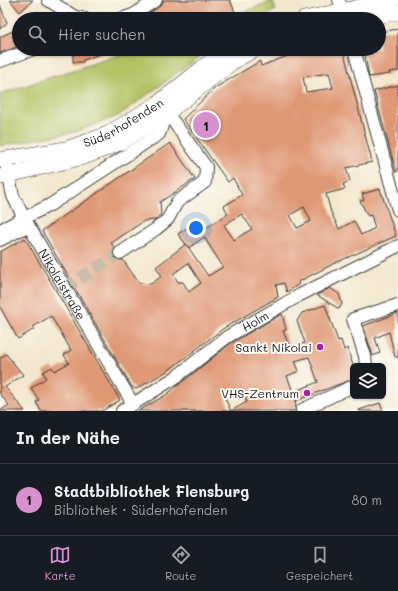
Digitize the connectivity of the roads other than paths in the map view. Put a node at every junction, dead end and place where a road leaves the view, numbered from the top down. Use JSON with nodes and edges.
{"nodes":[{"id":1,"x":48,"y":0,"type":"edge"},
{"id":2,"x":156,"y":0,"type":"edge"},
{"id":3,"x":393,"y":0,"type":"edge"},
{"id":4,"x":342,"y":10,"type":"edge"},
{"id":5,"x":68,"y":12,"type":"edge"},
{"id":6,"x":138,"y":12,"type":"edge"},
{"id":7,"x":398,"y":12,"type":"edge"},
{"id":8,"x":386,"y":14,"type":"edge"},
{"id":9,"x":14,"y":56,"type":"edge"},
{"id":10,"x":219,"y":56,"type":"edge"},
{"id":11,"x":243,"y":56,"type":"edge"},
{"id":12,"x":356,"y":56,"type":"edge"},
{"id":13,"x":0,"y":61,"type":"edge"},
{"id":14,"x":162,"y":109,"type":"junction"},
{"id":15,"x":2,"y":168,"type":"edge"},
{"id":16,"x":398,"y":210,"type":"edge"},
{"id":17,"x":26,"y":222,"type":"junction"},
{"id":18,"x":0,"y":230,"type":"edge"},
{"id":19,"x":0,"y":240,"type":"edge"},
{"id":20,"x":398,"y":246,"type":"edge"},
{"id":21,"x":120,"y":253,"type":"tunnel mouth"},
{"id":22,"x":398,"y":305,"type":"edge"},
{"id":23,"x":366,"y":363,"type":"edge"},
{"id":24,"x":350,"y":387,"type":"edge"},
{"id":25,"x":133,"y":404,"type":"junction"},
{"id":26,"x":302,"y":410,"type":"dead end"},
{"id":27,"x":122,"y":411,"type":"edge"}],
"edges":[{"from":1,"to":5,"type":"street"},
{"from":2,"to":6,"type":"street"},
{"from":3,"to":4,"type":"main road"},
{"from":7,"to":8,"type":"main road"},
{"from":9,"to":13,"type":"street"},
{"from":10,"to":14,"type":"main road","name":"Süderhofenden"},
{"from":11,"to":14,"type":"main road","name":"Süderhofenden"},
{"from":12,"to":16,"type":"street"},
{"from":14,"to":15,"type":"main road","name":"Süderhofenden"},
{"from":14,"to":17,"type":"street","name":"Süderhofenden"},
{"from":14,"to":21,"type":"street"},
{"from":15,"to":17,"type":"street","name":"Nikolaistraße"},
{"from":17,"to":18,"type":"street"},
{"from":17,"to":19,"type":"street","name":"Süderhofenden"},
{"from":17,"to":25,"type":"street","name":"Nikolaistraße"},
{"from":20,"to":25,"type":"street","name":"Holm"},
{"from":22,"to":23,"type":"street"},
{"from":24,"to":26,"type":"street"},
{"from":25,"to":27,"type":"street","name":"Holm"}]}
